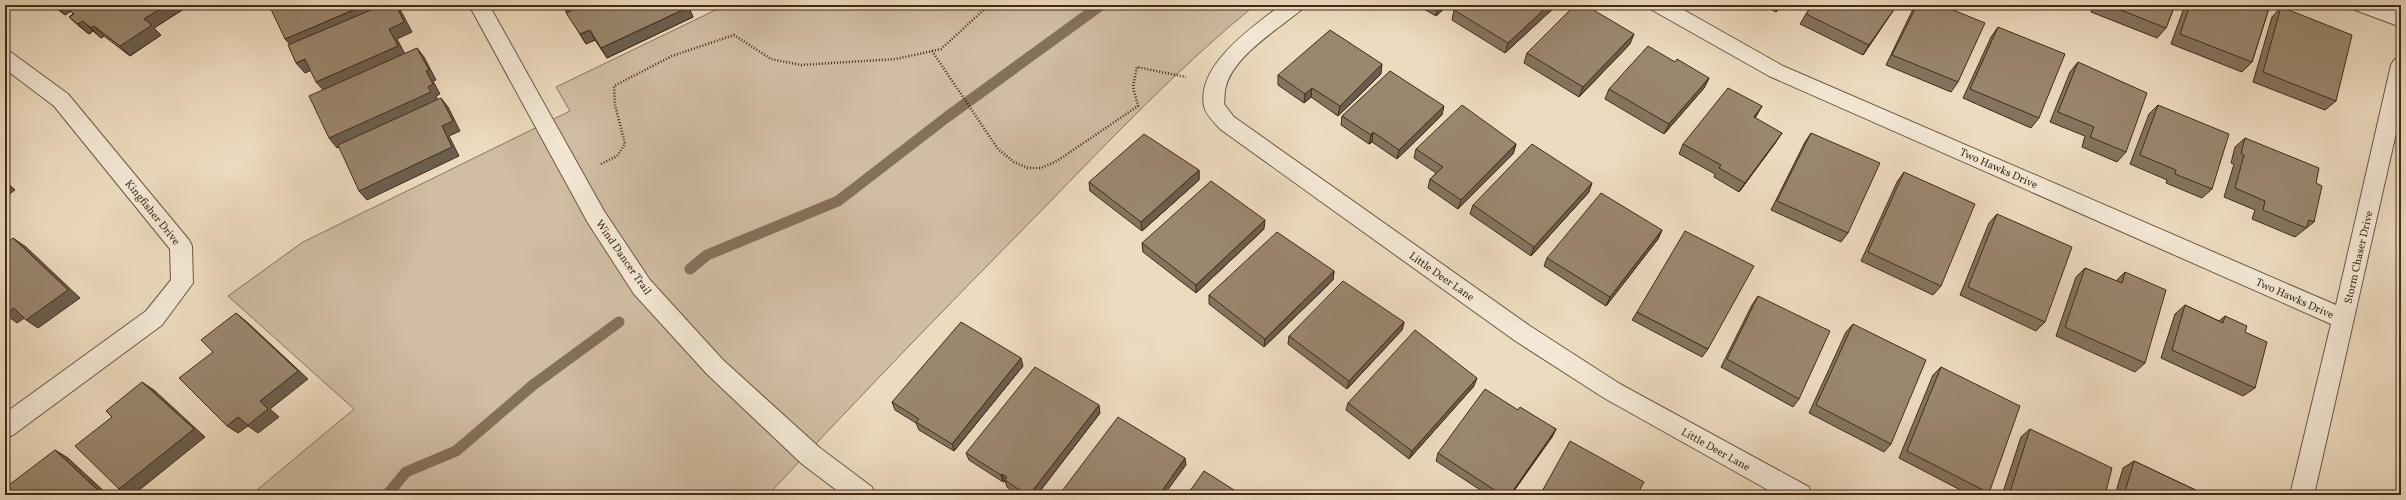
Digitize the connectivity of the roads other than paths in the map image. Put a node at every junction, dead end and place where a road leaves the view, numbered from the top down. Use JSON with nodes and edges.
{"nodes":[{"id":1,"x":479,"y":5,"type":"edge"},
{"id":2,"x":1294,"y":5,"type":"edge"},
{"id":3,"x":1659,"y":5,"type":"edge"},
{"id":4,"x":2362,"y":5,"type":"edge"},
{"id":5,"x":2401,"y":20,"type":"edge"},
{"id":6,"x":5,"y":58,"type":"edge"},
{"id":7,"x":2401,"y":65,"type":"edge"},
{"id":8,"x":2344,"y":319,"type":"junction"},
{"id":9,"x":5,"y":427,"type":"edge"},
{"id":10,"x":863,"y":495,"type":"edge"},
{"id":11,"x":1800,"y":495,"type":"edge"},
{"id":12,"x":2302,"y":495,"type":"edge"}],
"edges":[{"from":1,"to":10,"type":"street","name":"Wind Dancer Trail"},
{"from":2,"to":11,"type":"street","name":"Little Deer Lane"},
{"from":3,"to":8,"type":"street","name":"Two Hawks Drive"},
{"from":4,"to":5,"type":"street"},
{"from":6,"to":9,"type":"street","name":"Kingfisher Drive"},
{"from":7,"to":8,"type":"street","name":"Storm Chaser Drive"},
{"from":8,"to":12,"type":"street","name":"Storm Chaser Drive"}]}
